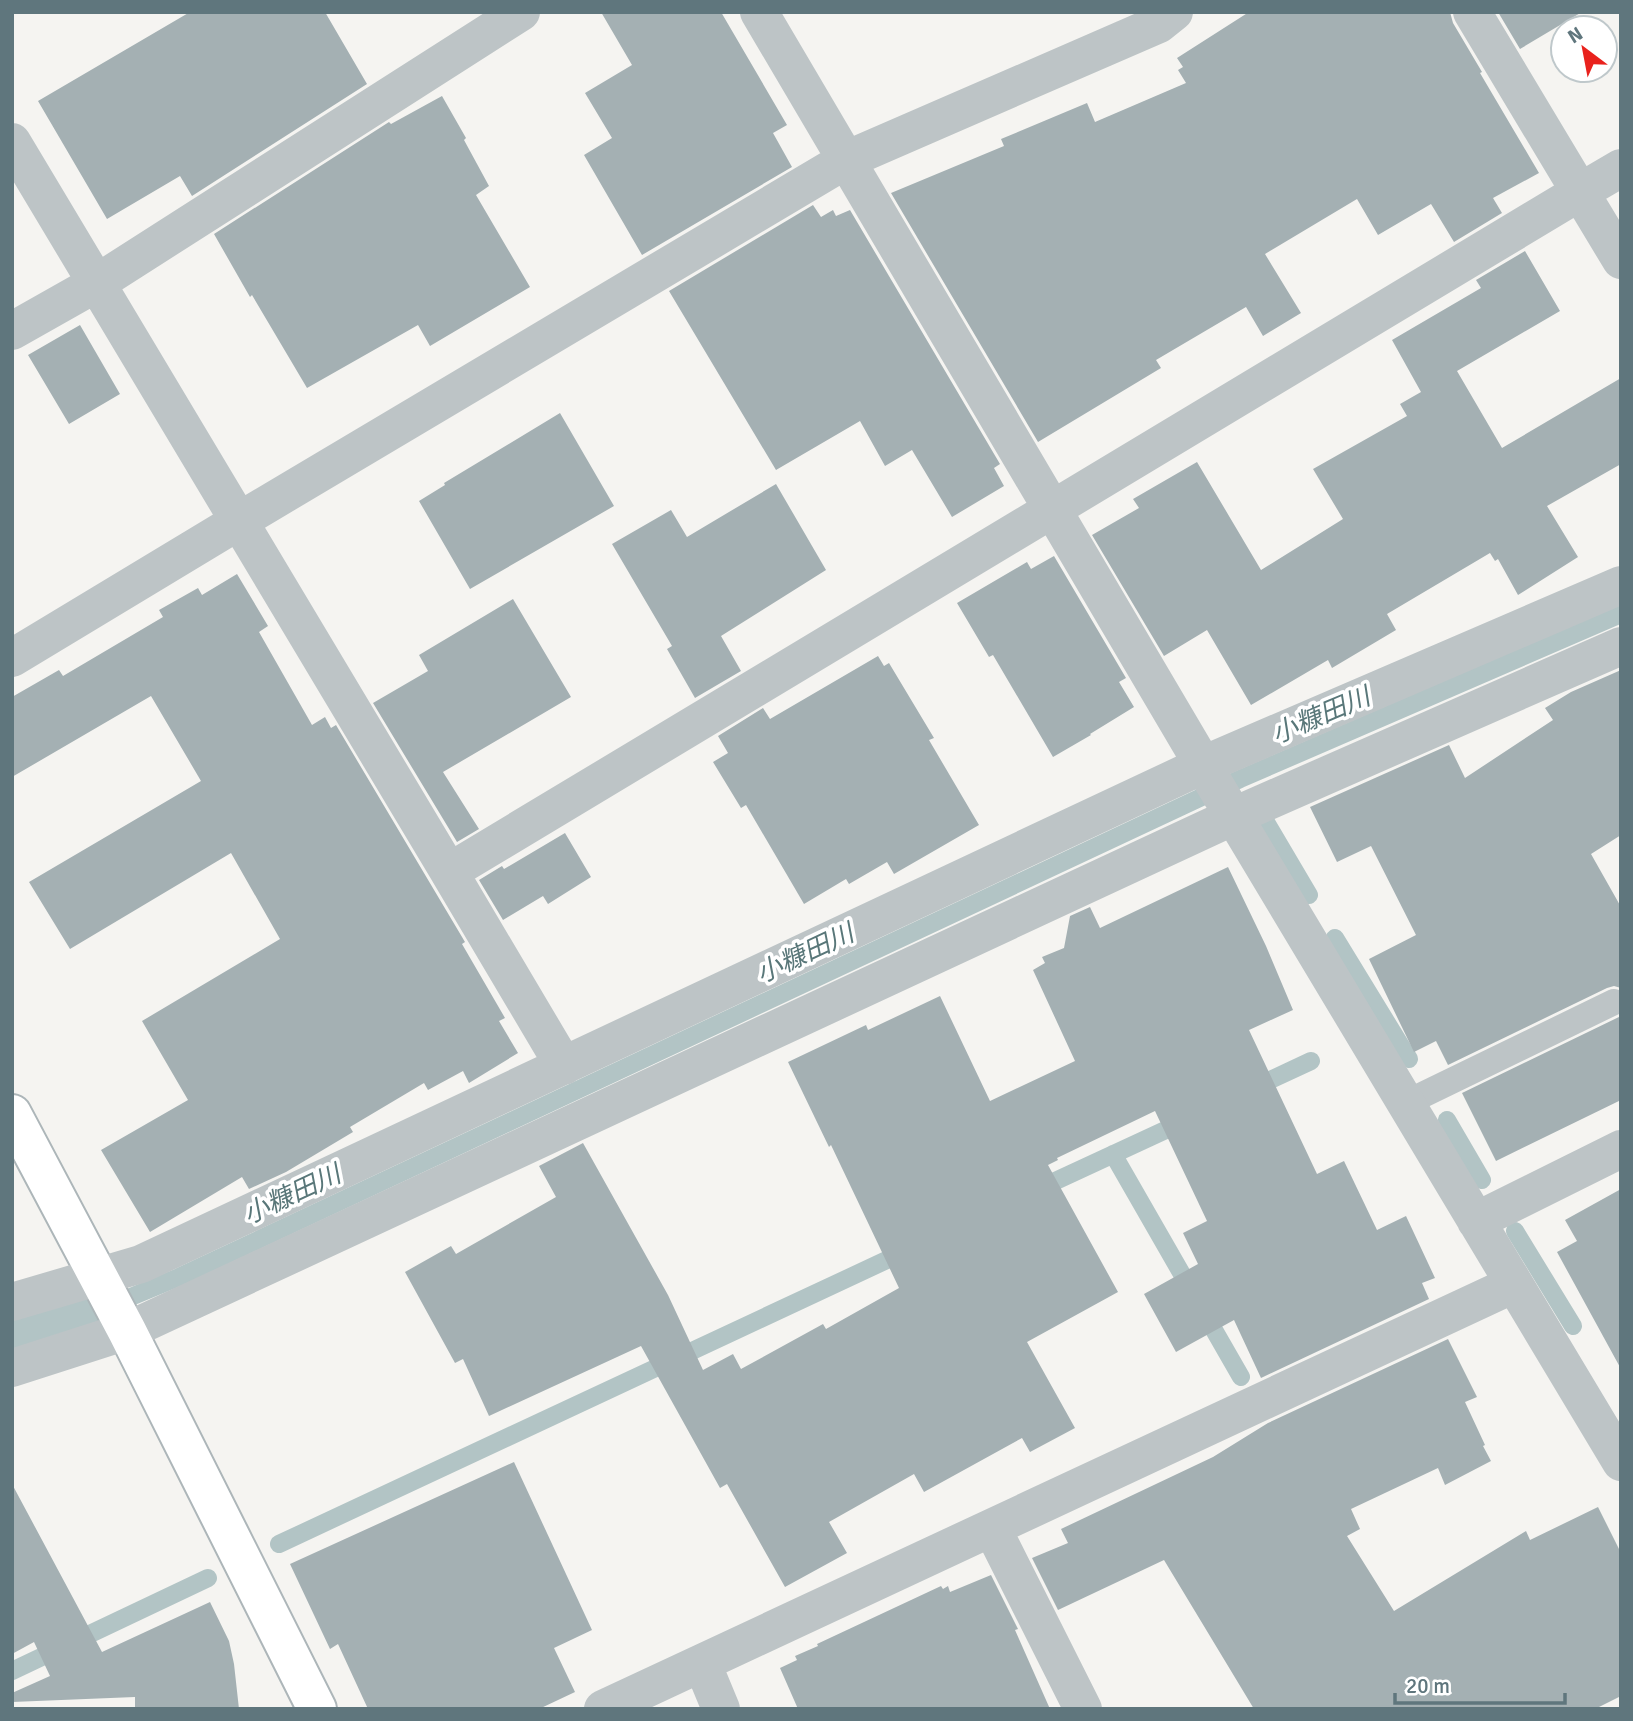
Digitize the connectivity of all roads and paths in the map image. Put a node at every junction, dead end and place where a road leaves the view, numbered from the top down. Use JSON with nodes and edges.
{"nodes":[{"id":1,"x":521,"y":12,"type":"edge"},
{"id":2,"x":759,"y":12,"type":"edge"},
{"id":3,"x":1174,"y":12,"type":"edge"},
{"id":4,"x":1472,"y":12,"type":"edge"},
{"id":5,"x":12,"y":142,"type":"edge"},
{"id":6,"x":846,"y":160,"type":"junction"},
{"id":7,"x":1621,"y":168,"type":"edge"},
{"id":8,"x":1580,"y":192,"type":"junction"},
{"id":9,"x":1621,"y":260,"type":"edge"},
{"id":10,"x":97,"y":283,"type":"junction"},
{"id":11,"x":12,"y":331,"type":"edge"},
{"id":12,"x":1053,"y":510,"type":"junction"},
{"id":13,"x":239,"y":521,"type":"junction"},
{"id":14,"x":1621,"y":584,"type":"edge"},
{"id":15,"x":1621,"y":646,"type":"edge"},
{"id":16,"x":12,"y":658,"type":"edge"},
{"id":17,"x":1218,"y":790,"type":"junction"},
{"id":18,"x":449,"y":872,"type":"junction"},
{"id":19,"x":1614,"y":1002,"type":"dead end"},
{"id":20,"x":565,"y":1066,"type":"junction"},
{"id":21,"x":1406,"y":1103,"type":"junction"},
{"id":22,"x":12,"y":1114,"type":"edge"},
{"id":23,"x":1621,"y":1149,"type":"edge"},
{"id":24,"x":1476,"y":1221,"type":"junction"},
{"id":25,"x":100,"y":1281,"type":"junction"},
{"id":26,"x":1514,"y":1284,"type":"junction"},
{"id":27,"x":12,"y":1302,"type":"edge"},
{"id":28,"x":124,"y":1326,"type":"junction"},
{"id":29,"x":12,"y":1367,"type":"edge"},
{"id":30,"x":1621,"y":1462,"type":"edge"},
{"id":31,"x":992,"y":1528,"type":"junction"},
{"id":32,"x":702,"y":1663,"type":"junction"},
{"id":33,"x":317,"y":1709,"type":"edge"},
{"id":34,"x":604,"y":1709,"type":"edge"},
{"id":35,"x":721,"y":1709,"type":"edge"},
{"id":36,"x":1083,"y":1709,"type":"edge"}],
"edges":[{"from":1,"to":10,"type":"street"},
{"from":2,"to":6,"type":"street"},
{"from":3,"to":6,"type":"street"},
{"from":4,"to":8,"type":"street"},
{"from":5,"to":10,"type":"street"},
{"from":6,"to":12,"type":"street"},
{"from":6,"to":13,"type":"street"},
{"from":7,"to":8,"type":"street"},
{"from":8,"to":9,"type":"street"},
{"from":8,"to":12,"type":"street"},
{"from":10,"to":11,"type":"street"},
{"from":10,"to":13,"type":"street"},
{"from":12,"to":17,"type":"street"},
{"from":12,"to":18,"type":"street"},
{"from":13,"to":16,"type":"street"},
{"from":13,"to":18,"type":"street"},
{"from":14,"to":17,"type":"street"},
{"from":15,"to":17,"type":"street"},
{"from":17,"to":20,"type":"street"},
{"from":17,"to":21,"type":"street"},
{"from":17,"to":28,"type":"street"},
{"from":18,"to":20,"type":"street"},
{"from":19,"to":21,"type":"lane"},
{"from":20,"to":25,"type":"street"},
{"from":21,"to":24,"type":"street"},
{"from":22,"to":25,"type":"street"},
{"from":23,"to":24,"type":"street"},
{"from":24,"to":26,"type":"street"},
{"from":25,"to":27,"type":"street"},
{"from":25,"to":28,"type":"street"},
{"from":26,"to":30,"type":"street"},
{"from":26,"to":31,"type":"street"},
{"from":28,"to":29,"type":"street"},
{"from":28,"to":33,"type":"street"},
{"from":31,"to":32,"type":"street"},
{"from":31,"to":36,"type":"street"},
{"from":32,"to":34,"type":"street"},
{"from":32,"to":35,"type":"street"}]}
